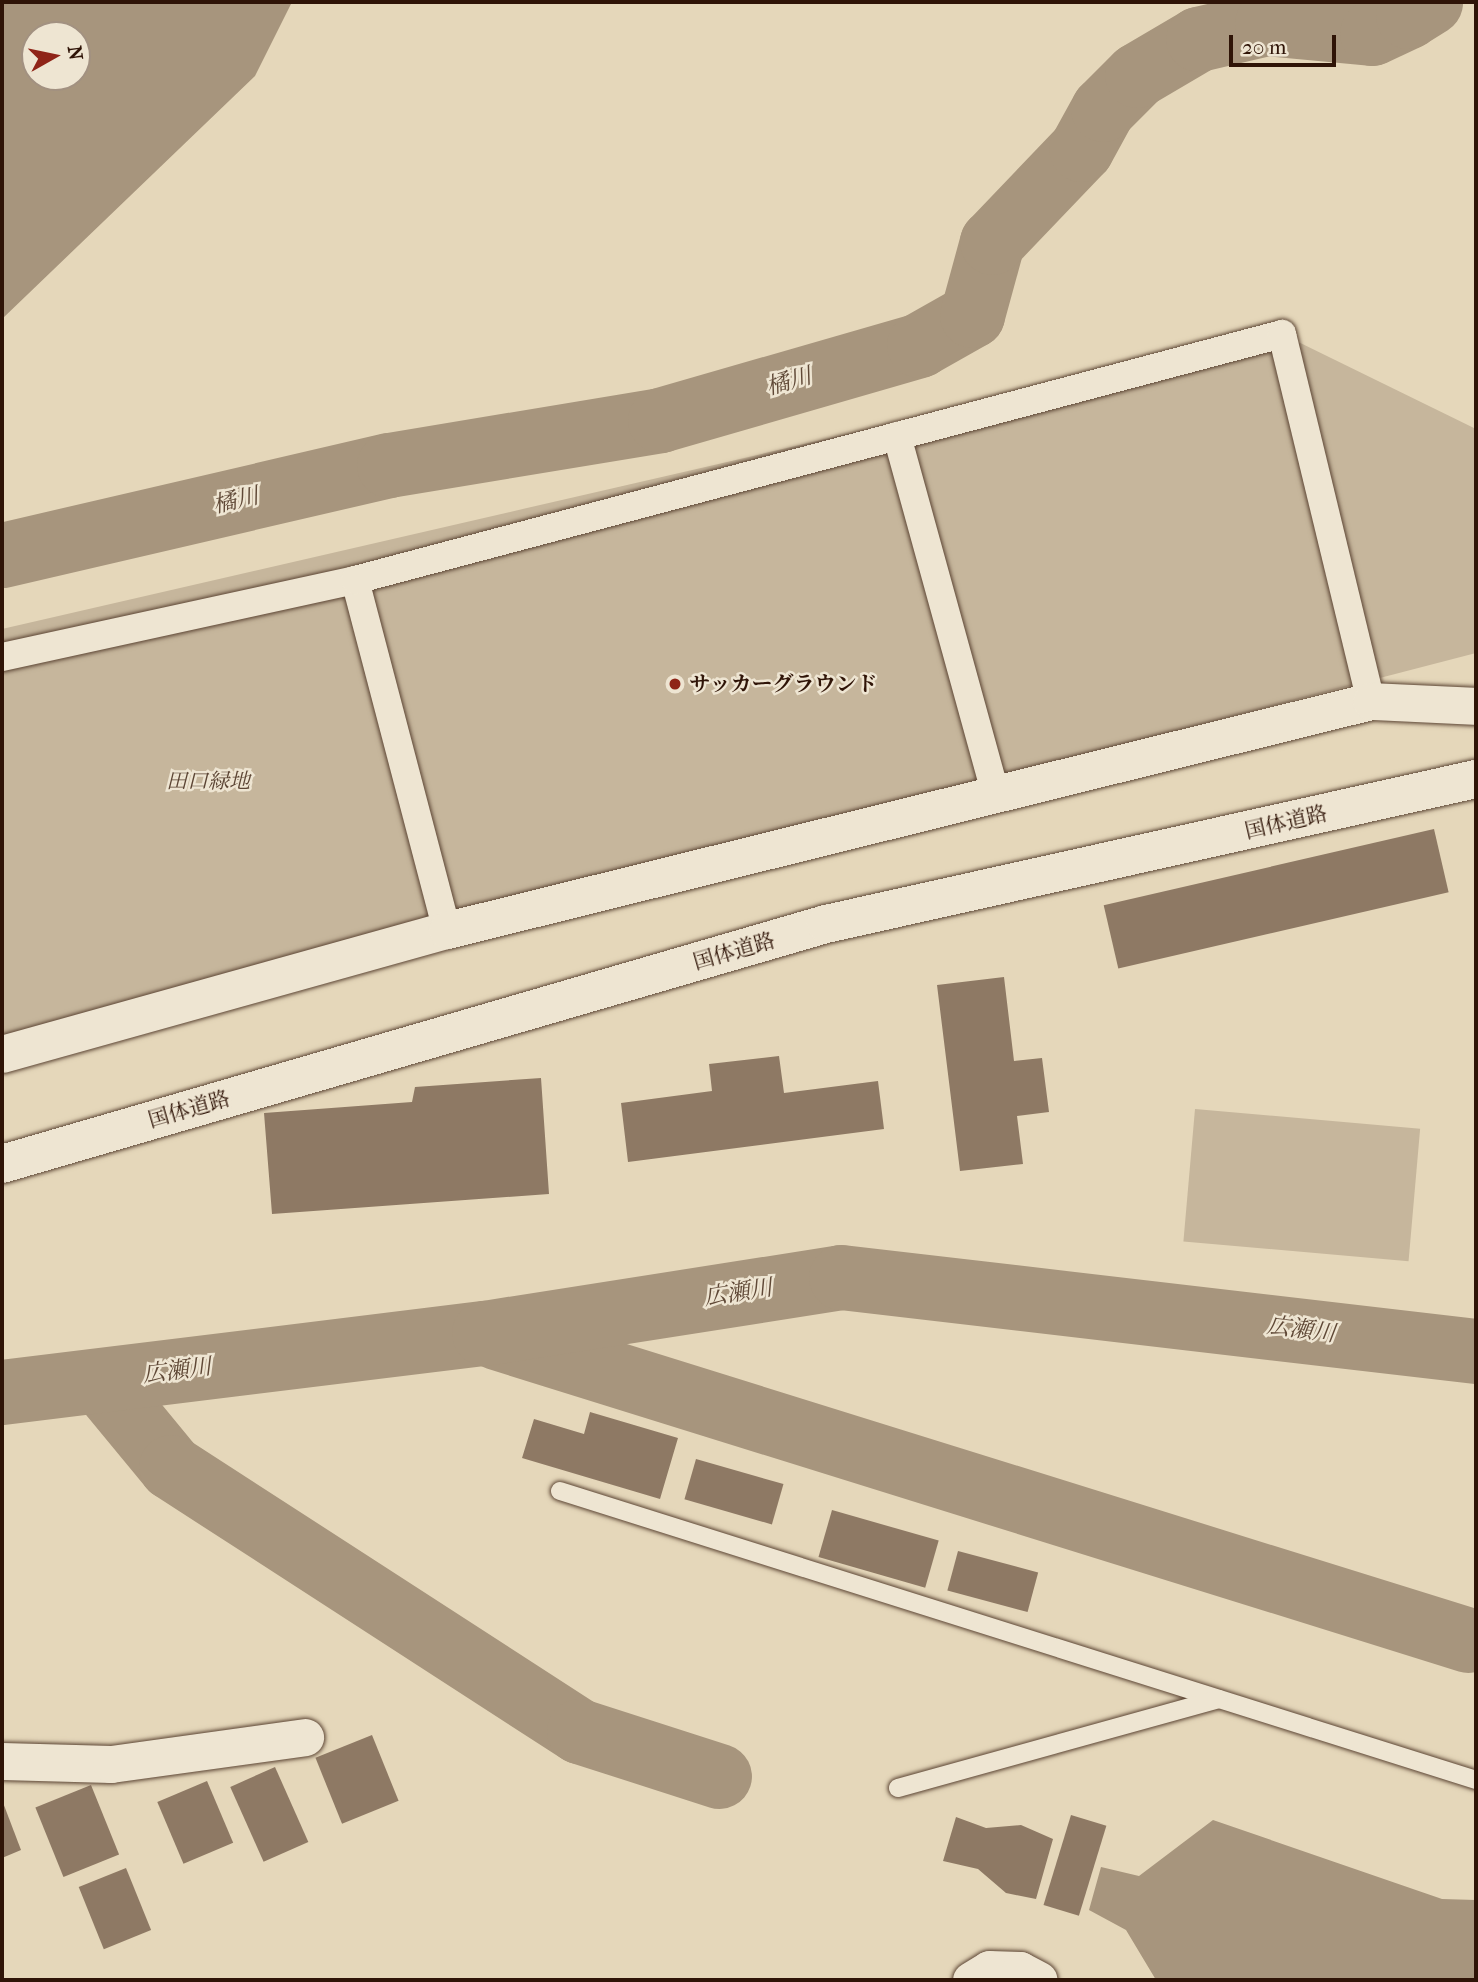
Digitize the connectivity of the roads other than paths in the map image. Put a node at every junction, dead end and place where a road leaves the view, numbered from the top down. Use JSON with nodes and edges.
{"nodes":[{"id":1,"x":897,"y":436,"type":"junction"},
{"id":2,"x":355,"y":580,"type":"junction"},
{"id":3,"x":2,"y":657,"type":"edge"},
{"id":4,"x":1371,"y":701,"type":"junction"},
{"id":5,"x":1476,"y":706,"type":"edge"},
{"id":6,"x":1476,"y":779,"type":"edge"},
{"id":7,"x":996,"y":795,"type":"junction"},
{"id":8,"x":446,"y":930,"type":"junction"},
{"id":9,"x":2,"y":1054,"type":"edge"},
{"id":10,"x":2,"y":1164,"type":"edge"},
{"id":11,"x":559,"y":1491,"type":"dead end"},
{"id":12,"x":1219,"y":1699,"type":"junction"},
{"id":13,"x":305,"y":1737,"type":"dead end"},
{"id":14,"x":2,"y":1761,"type":"edge"},
{"id":15,"x":1476,"y":1780,"type":"edge"},
{"id":16,"x":898,"y":1788,"type":"dead end"},
{"id":17,"x":971,"y":1980,"type":"edge"},
{"id":18,"x":1039,"y":1980,"type":"edge"}],
"edges":[{"from":1,"to":2,"type":"street"},
{"from":1,"to":4,"type":"street"},
{"from":1,"to":7,"type":"street"},
{"from":2,"to":3,"type":"street"},
{"from":2,"to":8,"type":"street"},
{"from":4,"to":5,"type":"street"},
{"from":4,"to":7,"type":"street"},
{"from":6,"to":10,"type":"street","name":"国体道路"},
{"from":7,"to":8,"type":"street"},
{"from":8,"to":9,"type":"street"},
{"from":11,"to":12,"type":"lane"},
{"from":12,"to":15,"type":"lane"},
{"from":12,"to":16,"type":"lane"},
{"from":13,"to":14,"type":"street"},
{"from":17,"to":18,"type":"street"}]}
